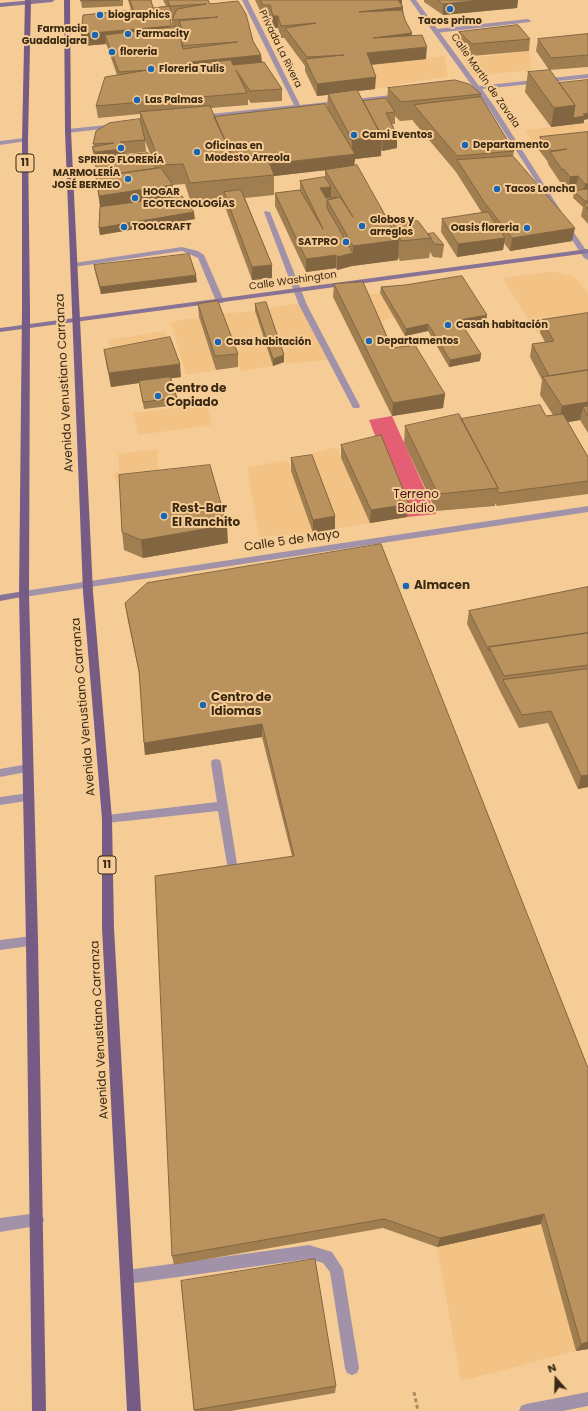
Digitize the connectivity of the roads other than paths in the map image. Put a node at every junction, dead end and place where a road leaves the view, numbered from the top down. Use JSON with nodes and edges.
{"nodes":[{"id":1,"x":52,"y":0,"type":"edge"},
{"id":2,"x":66,"y":0,"type":"edge"},
{"id":3,"x":246,"y":0,"type":"edge"},
{"id":4,"x":413,"y":0,"type":"edge"},
{"id":5,"x":28,"y":1,"type":"edge"},
{"id":6,"x":0,"y":5,"type":"edge"},
{"id":7,"x":528,"y":21,"type":"dead end"},
{"id":8,"x":436,"y":31,"type":"junction"},
{"id":9,"x":588,"y":76,"type":"edge"},
{"id":10,"x":477,"y":88,"type":"junction"},
{"id":11,"x":454,"y":91,"type":"edge"},
{"id":12,"x":406,"y":96,"type":"edge"},
{"id":13,"x":298,"y":107,"type":"junction"},
{"id":14,"x":195,"y":118,"type":"edge"},
{"id":15,"x":124,"y":125,"type":"edge"},
{"id":16,"x":68,"y":131,"type":"junction"},
{"id":17,"x":25,"y":140,"type":"junction"},
{"id":18,"x":0,"y":143,"type":"edge"},
{"id":19,"x":266,"y":212,"type":"dead end"},
{"id":20,"x":586,"y":251,"type":"edge"},
{"id":21,"x":588,"y":258,"type":"edge"},
{"id":22,"x":74,"y":264,"type":"junction"},
{"id":23,"x":297,"y":290,"type":"junction"},
{"id":24,"x":220,"y":301,"type":"junction"},
{"id":25,"x":76,"y":320,"type":"junction"},
{"id":26,"x":26,"y":327,"type":"junction"},
{"id":27,"x":0,"y":330,"type":"edge"},
{"id":28,"x":356,"y":406,"type":"dead end"},
{"id":29,"x":588,"y":509,"type":"edge"},
{"id":30,"x":89,"y":583,"type":"junction"},
{"id":31,"x":24,"y":594,"type":"junction"},
{"id":32,"x":0,"y":598,"type":"edge"},
{"id":33,"x":216,"y":763,"type":"dead end"},
{"id":34,"x":28,"y":768,"type":"junction"},
{"id":35,"x":0,"y":773,"type":"edge"},
{"id":36,"x":29,"y":797,"type":"junction"},
{"id":37,"x":0,"y":801,"type":"edge"},
{"id":38,"x":223,"y":806,"type":"junction"},
{"id":39,"x":107,"y":819,"type":"junction"},
{"id":40,"x":232,"y":864,"type":"edge"},
{"id":41,"x":32,"y":941,"type":"junction"},
{"id":42,"x":0,"y":945,"type":"edge"},
{"id":43,"x":37,"y":1220,"type":"junction"},
{"id":44,"x":0,"y":1225,"type":"edge"},
{"id":45,"x":127,"y":1277,"type":"junction"},
{"id":46,"x":352,"y":1368,"type":"dead end"},
{"id":47,"x":588,"y":1399,"type":"edge"},
{"id":48,"x":39,"y":1411,"type":"edge"},
{"id":49,"x":134,"y":1411,"type":"edge"},
{"id":50,"x":526,"y":1411,"type":"edge"}],
"edges":[{"from":1,"to":5,"type":"main road"},
{"from":2,"to":16,"type":"main road","name":"Avenida Venustiano Carranza","number":"11"},
{"from":3,"to":13,"type":"street","name":"Privada La Rivera"},
{"from":4,"to":8,"type":"street","name":"Calle Martín de Zavala"},
{"from":5,"to":6,"type":"main road"},
{"from":5,"to":17,"type":"main road","number":"11"},
{"from":7,"to":8,"type":"street"},
{"from":8,"to":10,"type":"street","name":"Calle Martín de Zavala"},
{"from":9,"to":10,"type":"street"},
{"from":10,"to":11,"type":"street"},
{"from":10,"to":20,"type":"street","name":"Calle Martín de Zavala"},
{"from":12,"to":13,"type":"street"},
{"from":13,"to":14,"type":"street"},
{"from":15,"to":16,"type":"street"},
{"from":16,"to":22,"type":"main road","name":"Avenida Venustiano Carranza","number":"11"},
{"from":17,"to":18,"type":"street"},
{"from":17,"to":26,"type":"main road","number":"11"},
{"from":19,"to":23,"type":"street"},
{"from":20,"to":21,"type":"street","name":"Calle Martín de Zavala"},
{"from":20,"to":23,"type":"main road","name":"Calle Washington"},
{"from":22,"to":24,"type":"street"},
{"from":22,"to":25,"type":"main road","name":"Avenida Venustiano Carranza","number":"11"},
{"from":23,"to":24,"type":"main road","name":"Calle Washington"},
{"from":23,"to":28,"type":"street"},
{"from":24,"to":25,"type":"main road","name":"Calle Washington"},
{"from":25,"to":26,"type":"main road","name":"Calle Washington"},
{"from":25,"to":30,"type":"main road","name":"Avenida Venustiano Carranza","number":"11"},
{"from":26,"to":27,"type":"main road","name":"Calle Washington"},
{"from":26,"to":31,"type":"main road","number":"11"},
{"from":29,"to":30,"type":"street","name":"Calle 5 de Mayo"},
{"from":30,"to":31,"type":"street","name":"Calle 5 de Mayo"},
{"from":30,"to":39,"type":"main road","name":"Avenida Venustiano Carranza","number":"11"},
{"from":31,"to":32,"type":"main road","name":"Calle 5 de Mayo"},
{"from":31,"to":34,"type":"main road","number":"11"},
{"from":33,"to":38,"type":"street"},
{"from":34,"to":35,"type":"street"},
{"from":34,"to":36,"type":"main road","number":"11"},
{"from":36,"to":37,"type":"street"},
{"from":36,"to":41,"type":"main road","number":"11"},
{"from":38,"to":39,"type":"street"},
{"from":38,"to":40,"type":"street"},
{"from":39,"to":45,"type":"main road","name":"Avenida Venustiano Carranza","number":"11"},
{"from":41,"to":42,"type":"street"},
{"from":41,"to":43,"type":"main road","number":"11"},
{"from":43,"to":44,"type":"street"},
{"from":43,"to":48,"type":"main road","number":"11"},
{"from":45,"to":46,"type":"street"},
{"from":45,"to":49,"type":"main road","name":"Avenida Venustiano Carranza","number":"11"},
{"from":47,"to":50,"type":"street"}]}
